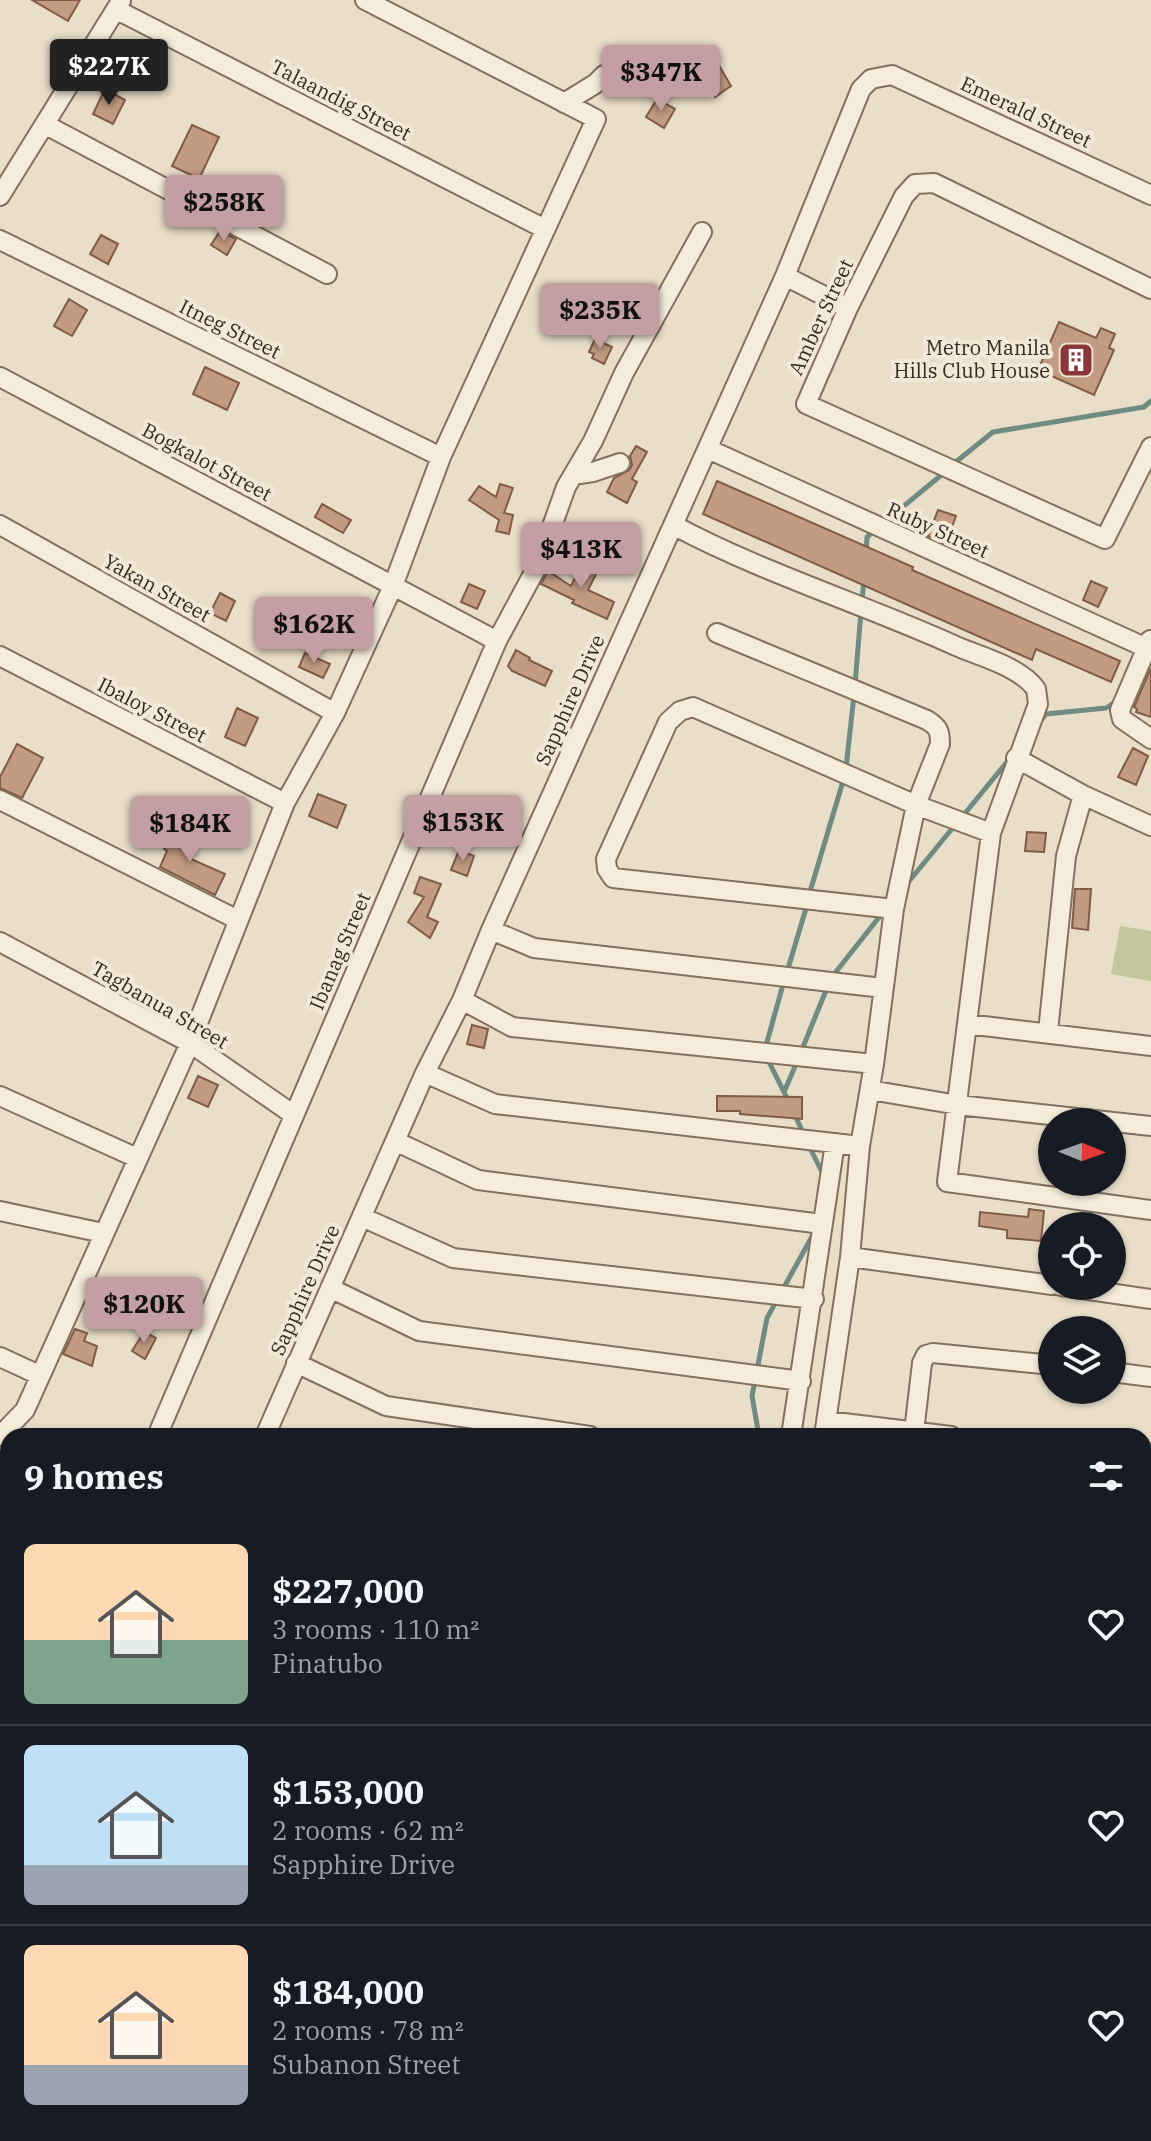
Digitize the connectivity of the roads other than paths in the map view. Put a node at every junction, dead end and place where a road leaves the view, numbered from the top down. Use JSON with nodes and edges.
{"nodes":[{"id":1,"x":365,"y":0,"type":"edge"},
{"id":2,"x":120,"y":5,"type":"edge"},
{"id":3,"x":604,"y":75,"type":"dead end"},
{"id":4,"x":882,"y":76,"type":"joint"},
{"id":5,"x":564,"y":103,"type":"junction"},
{"id":6,"x":46,"y":125,"type":"junction"},
{"id":7,"x":1151,"y":195,"type":"edge"},
{"id":8,"x":0,"y":196,"type":"edge"},
{"id":9,"x":545,"y":229,"type":"junction"},
{"id":10,"x":702,"y":232,"type":"dead end"},
{"id":11,"x":0,"y":240,"type":"edge"},
{"id":12,"x":327,"y":274,"type":"dead end"},
{"id":13,"x":785,"y":276,"type":"junction"},
{"id":14,"x":1151,"y":289,"type":"edge"},
{"id":15,"x":848,"y":308,"type":"junction"},
{"id":16,"x":0,"y":377,"type":"edge"},
{"id":17,"x":1151,"y":447,"type":"edge"},
{"id":18,"x":708,"y":449,"type":"junction"},
{"id":19,"x":441,"y":457,"type":"junction"},
{"id":20,"x":620,"y":463,"type":"dead end"},
{"id":21,"x":573,"y":475,"type":"junction"},
{"id":22,"x":0,"y":525,"type":"edge"},
{"id":23,"x":673,"y":525,"type":"junction"},
{"id":24,"x":393,"y":586,"type":"junction"},
{"id":25,"x":717,"y":633,"type":"dead end"},
{"id":26,"x":497,"y":641,"type":"junction"},
{"id":27,"x":1149,"y":645,"type":"edge"},
{"id":28,"x":0,"y":656,"type":"edge"},
{"id":29,"x":335,"y":713,"type":"junction"},
{"id":30,"x":1151,"y":739,"type":"edge"},
{"id":31,"x":1016,"y":758,"type":"junction"},
{"id":32,"x":1083,"y":795,"type":"junction"},
{"id":33,"x":0,"y":800,"type":"edge"},
{"id":34,"x":285,"y":803,"type":"junction"},
{"id":35,"x":916,"y":805,"type":"junction"},
{"id":36,"x":1151,"y":826,"type":"edge"},
{"id":37,"x":991,"y":833,"type":"junction"},
{"id":38,"x":894,"y":909,"type":"junction"},
{"id":39,"x":238,"y":920,"type":"junction"},
{"id":40,"x":491,"y":930,"type":"junction"},
{"id":41,"x":0,"y":942,"type":"edge"},
{"id":42,"x":883,"y":988,"type":"junction"},
{"id":43,"x":462,"y":1000,"type":"junction"},
{"id":44,"x":967,"y":1024,"type":"junction"},
{"id":45,"x":1048,"y":1032,"type":"junction"},
{"id":46,"x":190,"y":1043,"type":"junction"},
{"id":47,"x":1151,"y":1046,"type":"edge"},
{"id":48,"x":874,"y":1064,"type":"junction"},
{"id":49,"x":425,"y":1073,"type":"junction"},
{"id":50,"x":870,"y":1090,"type":"junction"},
{"id":51,"x":0,"y":1096,"type":"edge"},
{"id":52,"x":958,"y":1105,"type":"junction"},
{"id":53,"x":294,"y":1115,"type":"junction"},
{"id":54,"x":1151,"y":1126,"type":"edge"},
{"id":55,"x":395,"y":1141,"type":"junction"},
{"id":56,"x":835,"y":1143,"type":"junction"},
{"id":57,"x":860,"y":1146,"type":"junction"},
{"id":58,"x":137,"y":1158,"type":"junction"},
{"id":59,"x":1151,"y":1210,"type":"edge"},
{"id":60,"x":0,"y":1211,"type":"edge"},
{"id":61,"x":362,"y":1217,"type":"junction"},
{"id":62,"x":822,"y":1224,"type":"junction"},
{"id":63,"x":103,"y":1233,"type":"junction"},
{"id":64,"x":850,"y":1257,"type":"junction"},
{"id":65,"x":1038,"y":1283,"type":"edge"},
{"id":66,"x":330,"y":1288,"type":"junction"},
{"id":67,"x":1126,"y":1295,"type":"edge"},
{"id":68,"x":814,"y":1299,"type":"junction"},
{"id":69,"x":1151,"y":1299,"type":"edge"},
{"id":70,"x":0,"y":1357,"type":"edge"},
{"id":71,"x":296,"y":1363,"type":"junction"},
{"id":72,"x":1038,"y":1364,"type":"edge"},
{"id":73,"x":1126,"y":1374,"type":"edge"},
{"id":74,"x":39,"y":1375,"type":"junction"},
{"id":75,"x":1151,"y":1377,"type":"edge"},
{"id":76,"x":801,"y":1381,"type":"junction"},
{"id":77,"x":8,"y":1428,"type":"edge"},
{"id":78,"x":160,"y":1428,"type":"edge"},
{"id":79,"x":268,"y":1428,"type":"edge"},
{"id":80,"x":536,"y":1428,"type":"edge"},
{"id":81,"x":792,"y":1428,"type":"edge"},
{"id":82,"x":825,"y":1428,"type":"edge"},
{"id":83,"x":914,"y":1428,"type":"edge"}],
"edges":[{"from":1,"to":5,"type":"street"},
{"from":2,"to":6,"type":"street"},
{"from":2,"to":9,"type":"street","name":"Talaandig Street"},
{"from":3,"to":5,"type":"street"},
{"from":4,"to":7,"type":"street","name":"Emerald Street"},
{"from":4,"to":13,"type":"street","name":"Sapphire Drive"},
{"from":5,"to":9,"type":"street"},
{"from":6,"to":8,"type":"street"},
{"from":6,"to":12,"type":"street"},
{"from":9,"to":19,"type":"street"},
{"from":10,"to":21,"type":"street","name":"Ibanag Street"},
{"from":11,"to":19,"type":"street","name":"Itneg Street"},
{"from":13,"to":15,"type":"street"},
{"from":13,"to":18,"type":"street","name":"Sapphire Drive"},
{"from":14,"to":15,"type":"street","name":"Amber Street"},
{"from":15,"to":17,"type":"street","name":"Amber Street"},
{"from":16,"to":24,"type":"street","name":"Bogkalot Street"},
{"from":18,"to":23,"type":"street","name":"Sapphire Drive"},
{"from":18,"to":27,"type":"street","name":"Ruby Street"},
{"from":19,"to":24,"type":"street"},
{"from":20,"to":21,"type":"street"},
{"from":21,"to":26,"type":"street","name":"Ibanag Street"},
{"from":22,"to":29,"type":"street","name":"Yakan Street"},
{"from":23,"to":31,"type":"street"},
{"from":23,"to":40,"type":"street","name":"Sapphire Drive"},
{"from":24,"to":26,"type":"street","name":"Bogkalot Street"},
{"from":24,"to":29,"type":"street"},
{"from":25,"to":35,"type":"street"},
{"from":26,"to":53,"type":"street","name":"Ibanag Street"},
{"from":27,"to":30,"type":"street"},
{"from":28,"to":34,"type":"street","name":"Ibaloy Street"},
{"from":29,"to":34,"type":"street"},
{"from":31,"to":32,"type":"street"},
{"from":31,"to":37,"type":"street"},
{"from":32,"to":36,"type":"street"},
{"from":32,"to":45,"type":"street"},
{"from":33,"to":39,"type":"street"},
{"from":34,"to":39,"type":"street"},
{"from":35,"to":37,"type":"street"},
{"from":35,"to":38,"type":"street"},
{"from":35,"to":38,"type":"street"},
{"from":37,"to":44,"type":"street"},
{"from":38,"to":42,"type":"street"},
{"from":39,"to":46,"type":"street"},
{"from":40,"to":42,"type":"street"},
{"from":40,"to":43,"type":"street","name":"Sapphire Drive"},
{"from":41,"to":46,"type":"street","name":"Tagbanua Street"},
{"from":42,"to":48,"type":"street"},
{"from":43,"to":48,"type":"street"},
{"from":43,"to":49,"type":"street","name":"Sapphire Drive"},
{"from":44,"to":45,"type":"street"},
{"from":44,"to":52,"type":"street"},
{"from":45,"to":47,"type":"street"},
{"from":46,"to":53,"type":"street","name":"Tagbanua Street"},
{"from":46,"to":58,"type":"street"},
{"from":48,"to":50,"type":"street"},
{"from":49,"to":55,"type":"street","name":"Sapphire Drive"},
{"from":49,"to":56,"type":"street"},
{"from":50,"to":52,"type":"street"},
{"from":50,"to":57,"type":"street"},
{"from":51,"to":58,"type":"street"},
{"from":52,"to":54,"type":"street"},
{"from":52,"to":59,"type":"street"},
{"from":53,"to":78,"type":"street","name":"Ibanag Street"},
{"from":55,"to":61,"type":"street","name":"Sapphire Drive"},
{"from":55,"to":62,"type":"street"},
{"from":56,"to":57,"type":"street"},
{"from":56,"to":62,"type":"street"},
{"from":57,"to":64,"type":"street"},
{"from":58,"to":63,"type":"street"},
{"from":60,"to":63,"type":"street"},
{"from":61,"to":66,"type":"street","name":"Sapphire Drive"},
{"from":61,"to":68,"type":"street"},
{"from":62,"to":68,"type":"street"},
{"from":63,"to":74,"type":"street"},
{"from":64,"to":65,"type":"street"},
{"from":64,"to":82,"type":"street"},
{"from":66,"to":71,"type":"street","name":"Sapphire Drive"},
{"from":66,"to":76,"type":"street"},
{"from":67,"to":69,"type":"street"},
{"from":68,"to":76,"type":"street"},
{"from":70,"to":74,"type":"street"},
{"from":71,"to":79,"type":"street","name":"Sapphire Drive"},
{"from":71,"to":80,"type":"street"},
{"from":72,"to":83,"type":"street"},
{"from":73,"to":75,"type":"street"},
{"from":74,"to":77,"type":"street"},
{"from":76,"to":81,"type":"street"}]}
